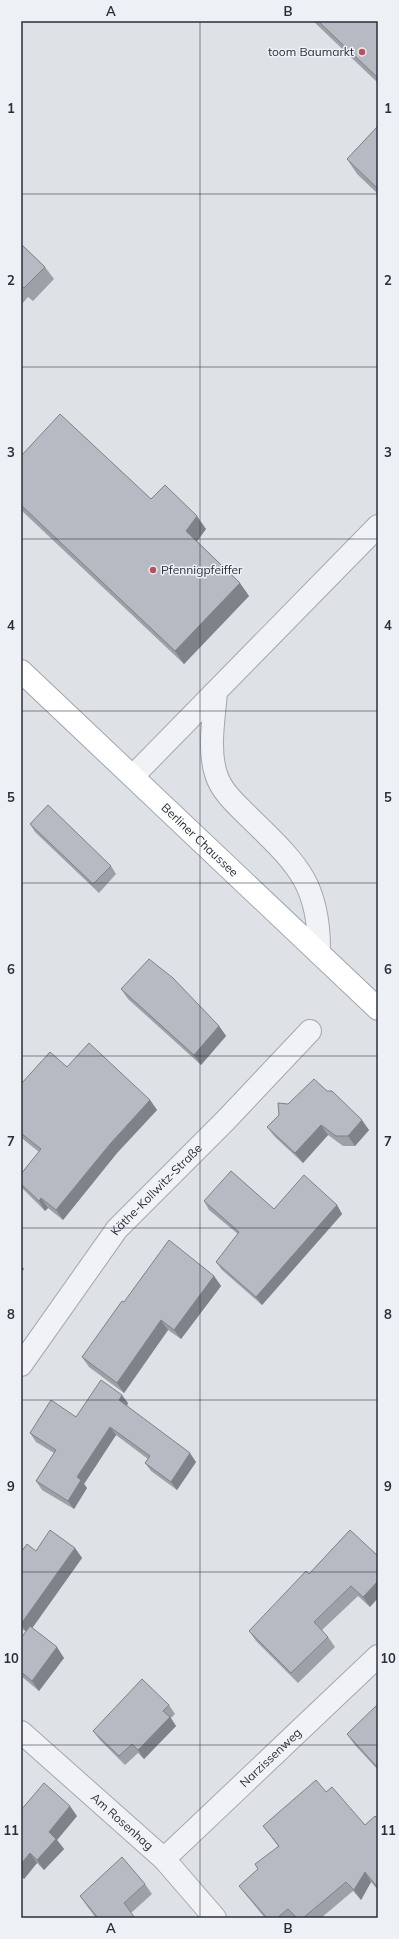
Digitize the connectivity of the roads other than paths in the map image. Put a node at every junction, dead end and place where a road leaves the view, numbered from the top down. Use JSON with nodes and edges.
{"nodes":[{"id":1,"x":378,"y":526,"type":"edge"},
{"id":2,"x":21,"y":671,"type":"edge"},
{"id":3,"x":216,"y":692,"type":"junction"},
{"id":4,"x":133,"y":776,"type":"junction"},
{"id":5,"x":319,"y":953,"type":"junction"},
{"id":6,"x":378,"y":1009,"type":"edge"},
{"id":7,"x":310,"y":1031,"type":"dead end"},
{"id":8,"x":21,"y":1365,"type":"edge"},
{"id":9,"x":378,"y":1656,"type":"edge"},
{"id":10,"x":21,"y":1732,"type":"edge"},
{"id":11,"x":164,"y":1859,"type":"junction"},
{"id":12,"x":215,"y":1918,"type":"edge"}],
"edges":[{"from":1,"to":3,"type":"street"},
{"from":2,"to":4,"type":"main road","name":"Berliner Chaussee"},
{"from":3,"to":4,"type":"street"},
{"from":3,"to":5,"type":"street"},
{"from":4,"to":5,"type":"main road","name":"Berliner Chaussee"},
{"from":5,"to":6,"type":"main road","name":"Berliner Chaussee"},
{"from":7,"to":8,"type":"street","name":"Käthe-Kollwitz-Straße"},
{"from":9,"to":11,"type":"street","name":"Narzissenweg"},
{"from":10,"to":11,"type":"street","name":"Am Rosenhag"},
{"from":11,"to":12,"type":"street","name":"Am Rosenhag"}]}
